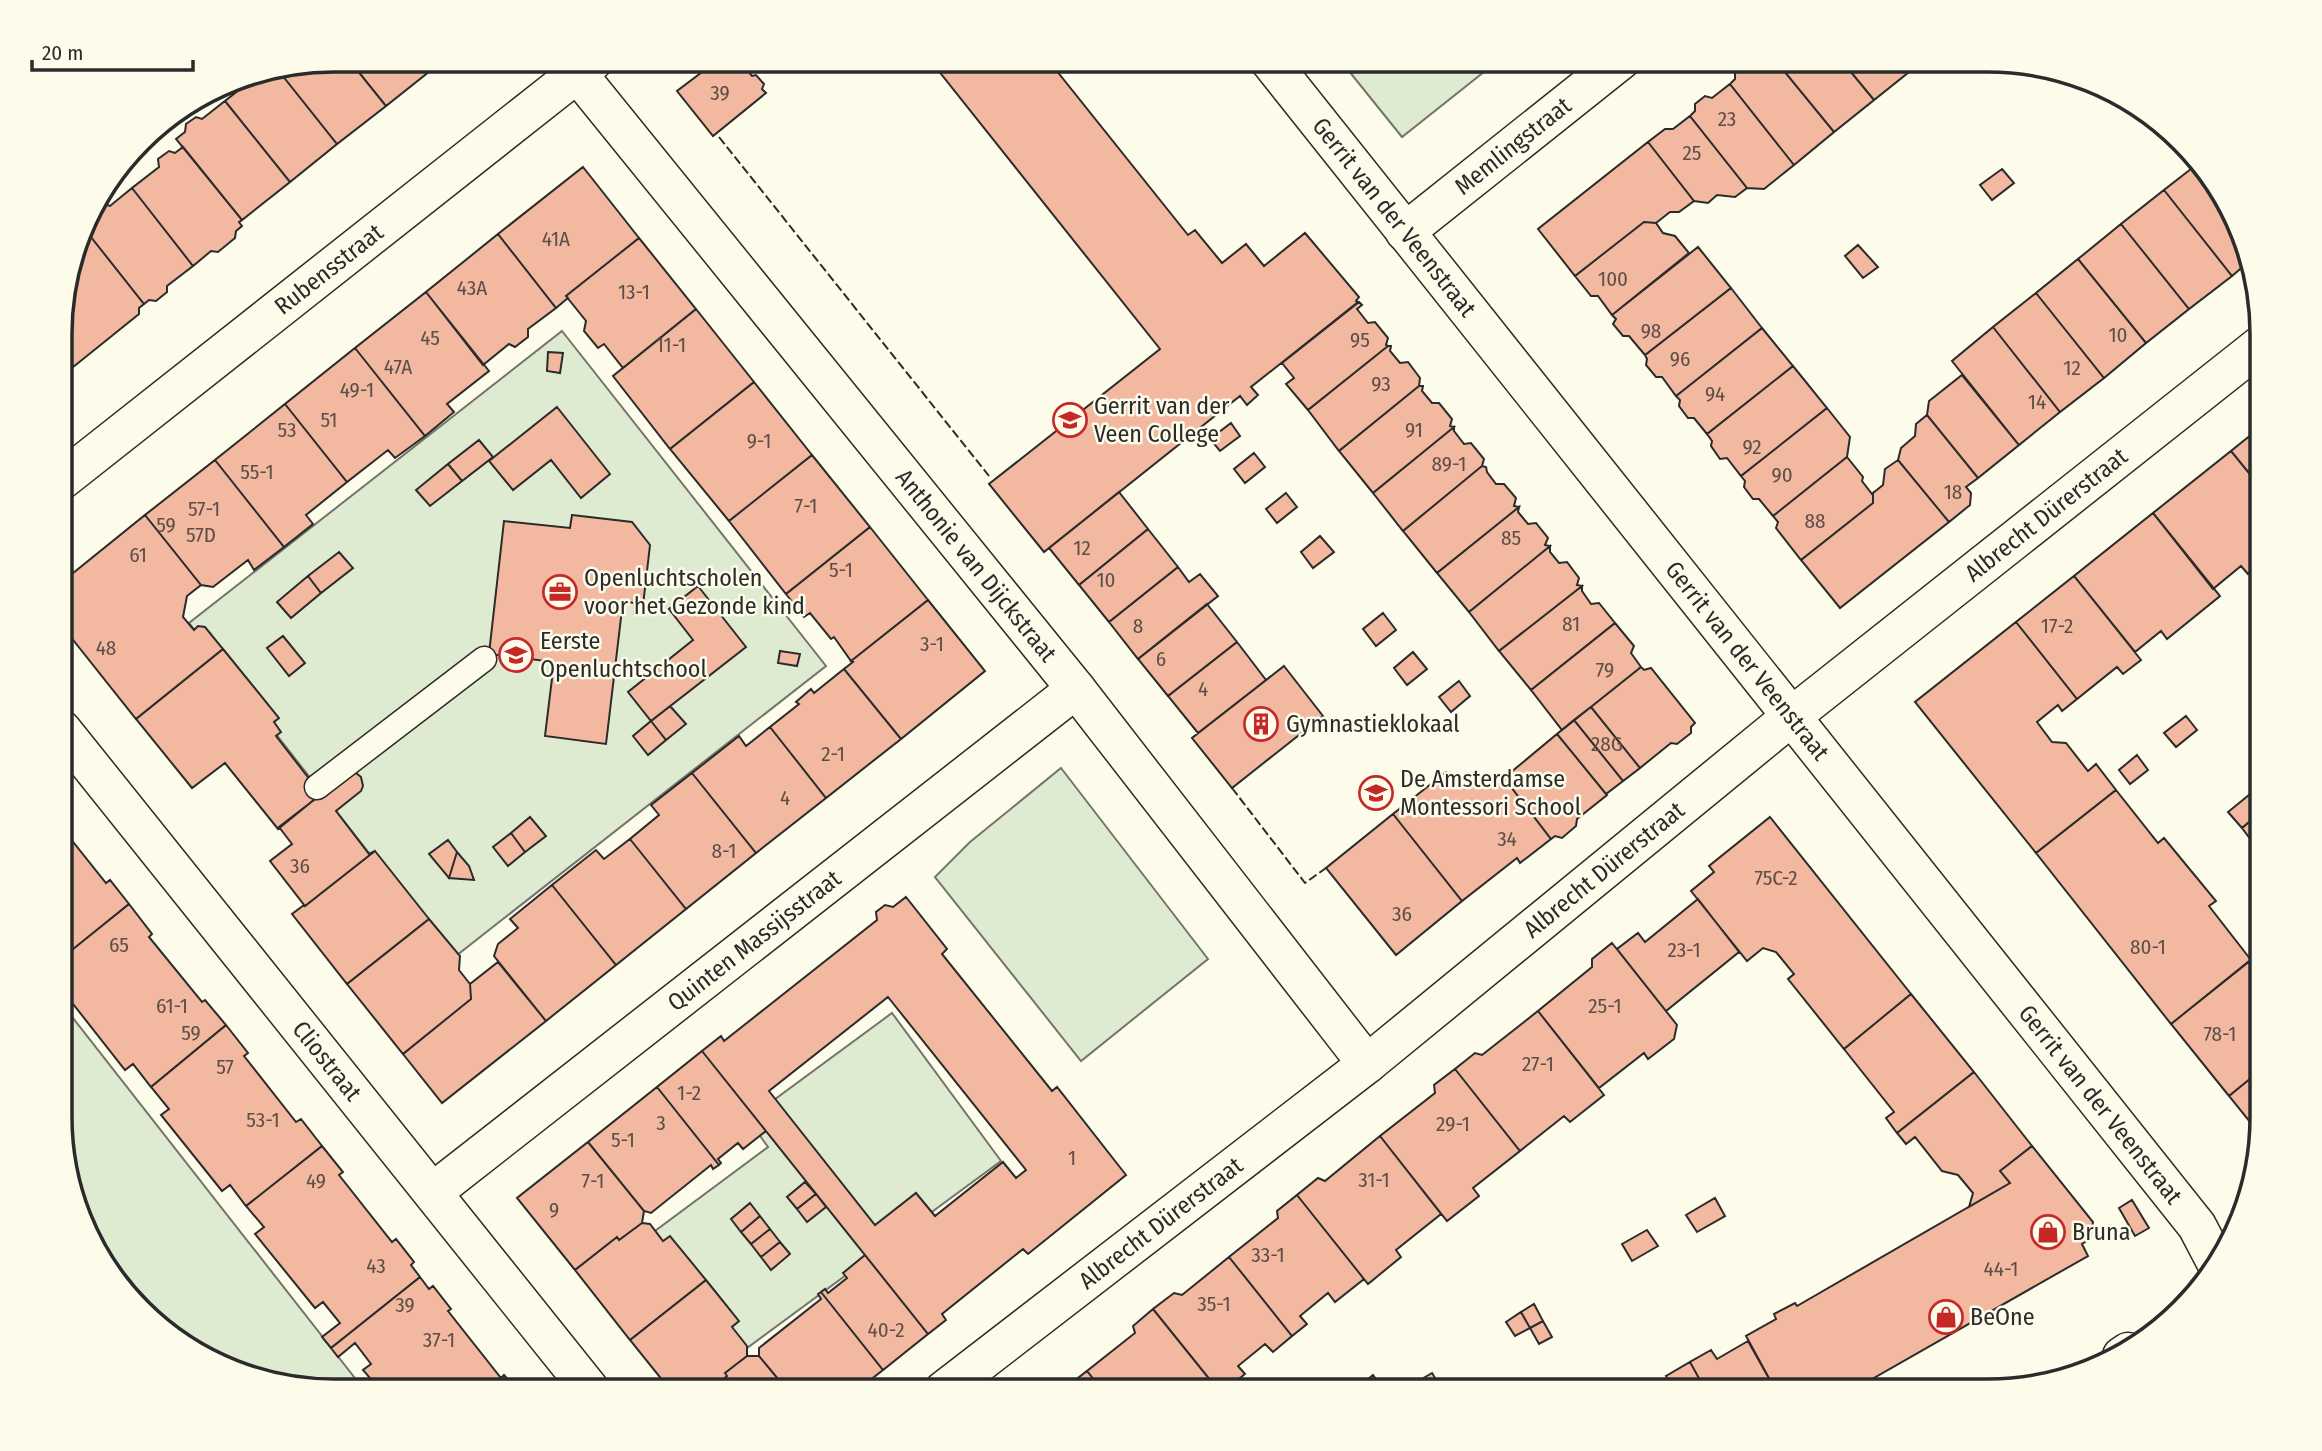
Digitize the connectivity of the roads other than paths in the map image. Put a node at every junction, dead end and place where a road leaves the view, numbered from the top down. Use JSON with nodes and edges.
{"nodes":[{"id":1,"x":578,"y":72,"type":"edge"},
{"id":2,"x":591,"y":72,"type":"edge"},
{"id":3,"x":1278,"y":72,"type":"edge"},
{"id":4,"x":1606,"y":72,"type":"edge"},
{"id":5,"x":1405,"y":232,"type":"junction"},
{"id":6,"x":2250,"y":353,"type":"edge"},
{"id":7,"x":72,"y":472,"type":"edge"},
{"id":8,"x":484,"y":659,"type":"dead end"},
{"id":9,"x":1076,"y":689,"type":"junction"},
{"id":10,"x":1792,"y":716,"type":"junction"},
{"id":11,"x":72,"y":742,"type":"edge"},
{"id":12,"x":317,"y":787,"type":"dead end"},
{"id":13,"x":1367,"y":1063,"type":"junction"},
{"id":14,"x":433,"y":1192,"type":"junction"},
{"id":15,"x":2212,"y":1254,"type":"edge"},
{"id":16,"x":582,"y":1379,"type":"edge"},
{"id":17,"x":959,"y":1379,"type":"edge"}],
"edges":[{"from":1,"to":7,"type":"street","name":"Rubensstraat"},
{"from":2,"to":9,"type":"street","name":"Anthonie van Dijckstraat"},
{"from":3,"to":5,"type":"street","name":"Gerrit van der Veenstraat"},
{"from":4,"to":5,"type":"street","name":"Memlingstraat"},
{"from":5,"to":10,"type":"street","name":"Gerrit van der Veenstraat"},
{"from":6,"to":10,"type":"street","name":"Albrecht Dürerstraat"},
{"from":8,"to":12,"type":"lane"},
{"from":9,"to":13,"type":"street","name":"Anthonie van Dijckstraat"},
{"from":9,"to":14,"type":"street","name":"Quinten Massijsstraat"},
{"from":10,"to":13,"type":"street","name":"Albrecht Dürerstraat"},
{"from":10,"to":15,"type":"street","name":"Gerrit van der Veenstraat"},
{"from":11,"to":14,"type":"street","name":"Cliostraat"},
{"from":13,"to":17,"type":"street","name":"Albrecht Dürerstraat"},
{"from":14,"to":16,"type":"street","name":"Cliostraat"}]}
